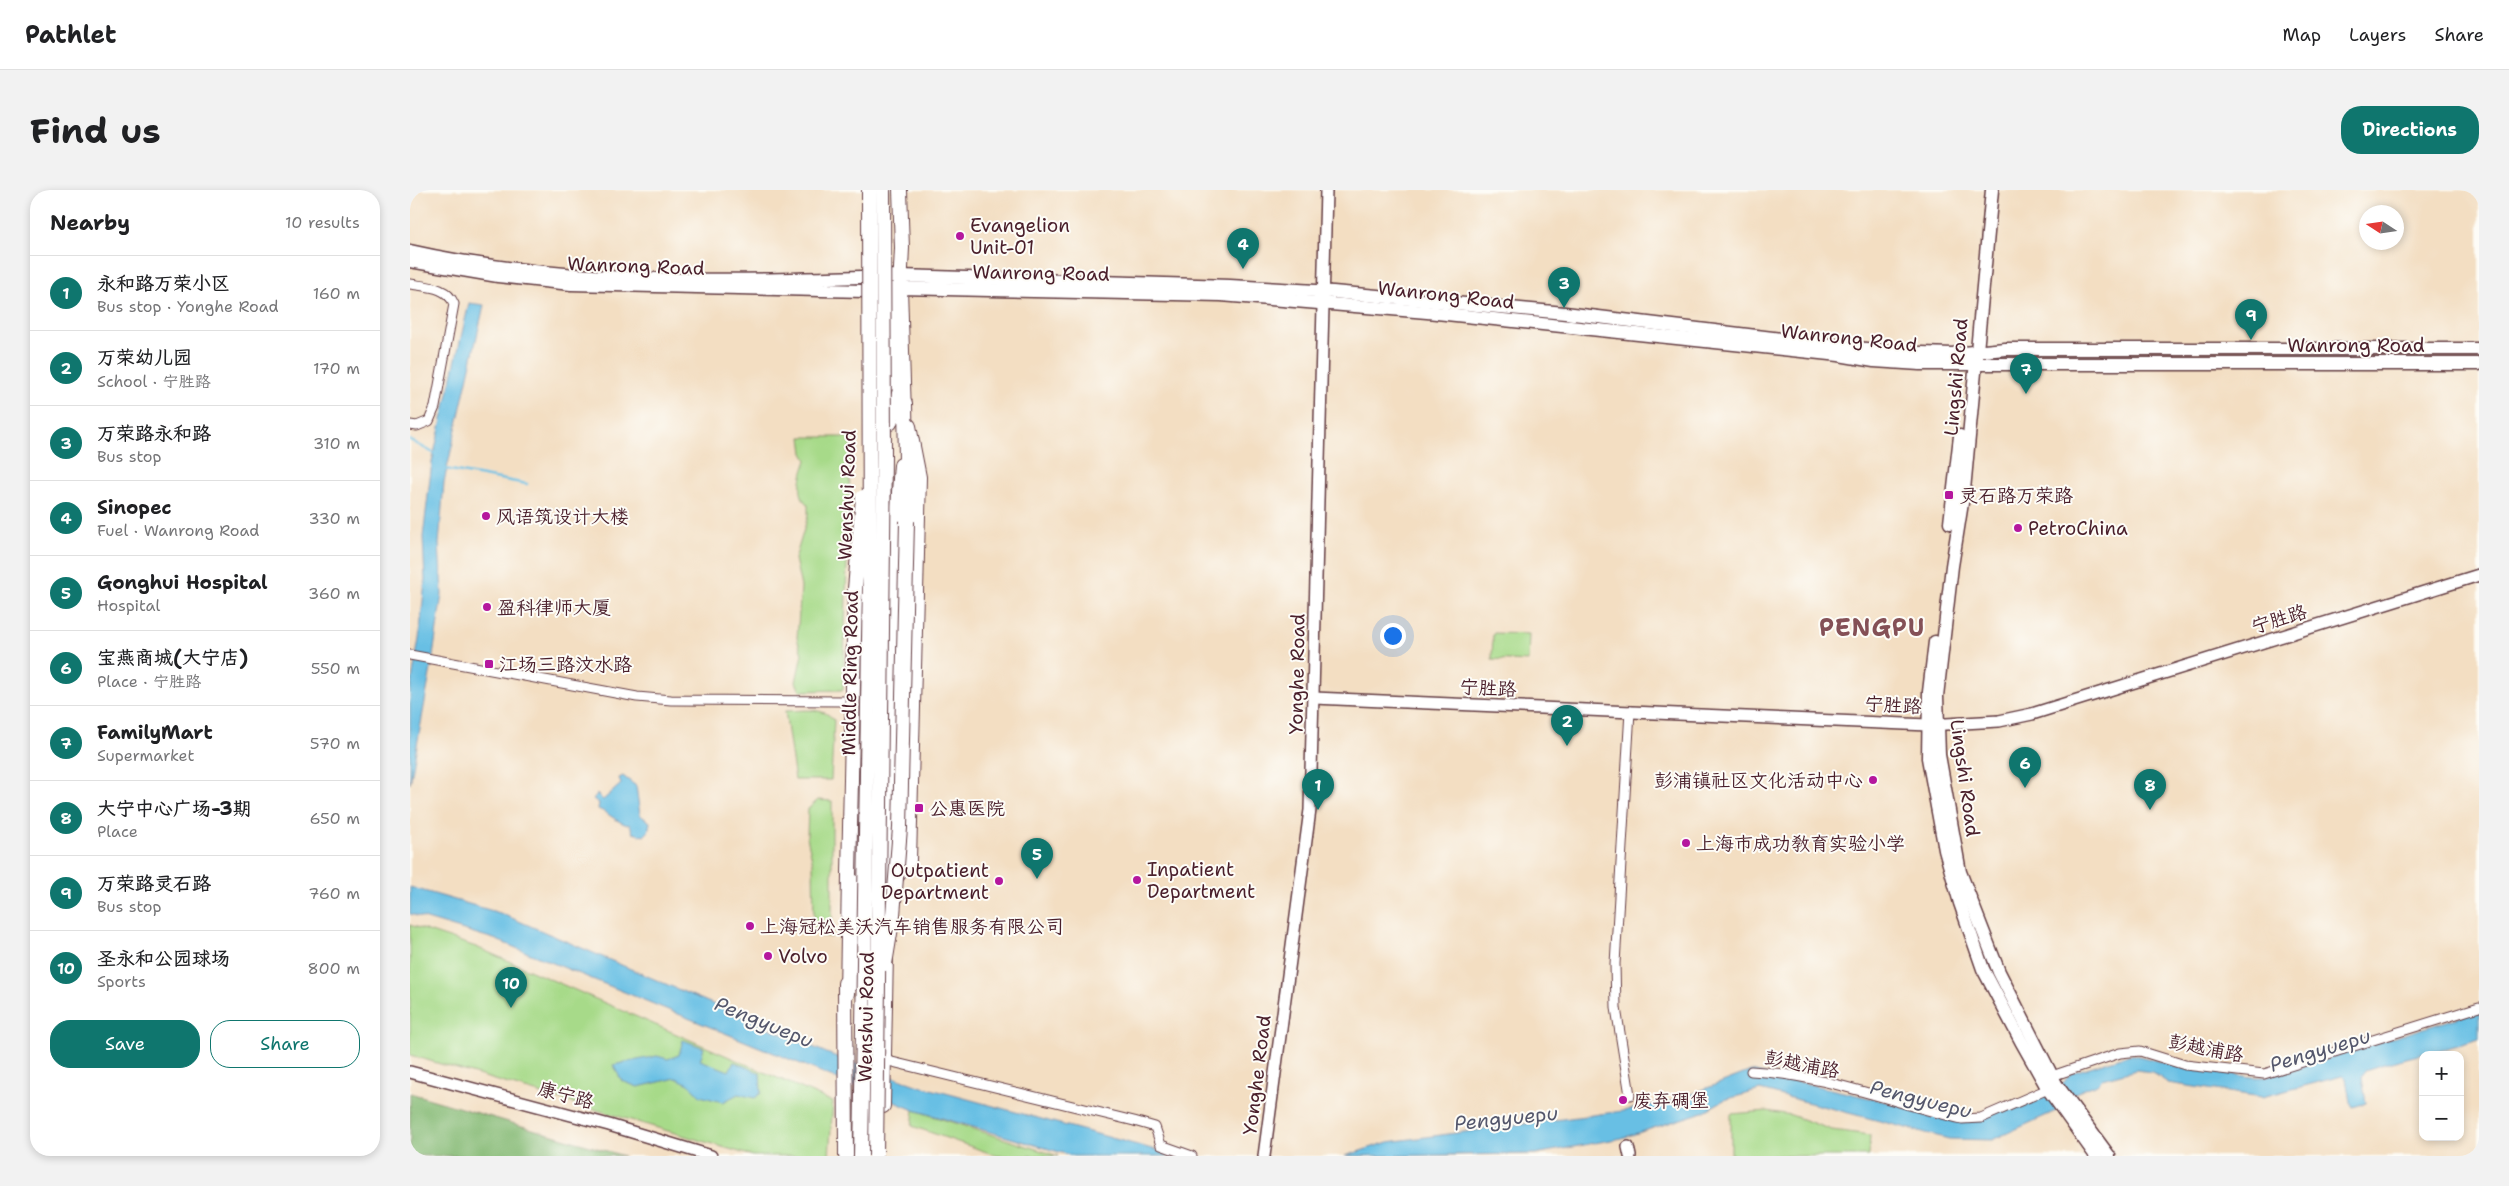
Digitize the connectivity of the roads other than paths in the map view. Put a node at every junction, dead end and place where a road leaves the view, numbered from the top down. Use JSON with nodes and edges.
{"nodes":[{"id":1,"x":863,"y":190,"type":"edge"},
{"id":2,"x":869,"y":190,"type":"edge"},
{"id":3,"x":874,"y":190,"type":"edge"},
{"id":4,"x":882,"y":190,"type":"edge"},
{"id":5,"x":892,"y":190,"type":"edge"},
{"id":6,"x":900,"y":190,"type":"edge"},
{"id":7,"x":1326,"y":190,"type":"edge"},
{"id":8,"x":1986,"y":190,"type":"edge"},
{"id":9,"x":1992,"y":190,"type":"edge"},
{"id":10,"x":410,"y":252,"type":"edge"},
{"id":11,"x":410,"y":261,"type":"edge"},
{"id":12,"x":896,"y":282,"type":"junction"},
{"id":13,"x":410,"y":284,"type":"edge"},
{"id":14,"x":870,"y":284,"type":"junction"},
{"id":15,"x":1322,"y":297,"type":"junction"},
{"id":16,"x":891,"y":307,"type":"junction"},
{"id":17,"x":902,"y":332,"type":"junction"},
{"id":18,"x":2479,"y":349,"type":"edge"},
{"id":19,"x":1973,"y":359,"type":"junction"},
{"id":20,"x":2479,"y":364,"type":"edge"},
{"id":21,"x":902,"y":382,"type":"junction"},
{"id":22,"x":876,"y":384,"type":"junction"},
{"id":23,"x":905,"y":403,"type":"junction"},
{"id":24,"x":867,"y":404,"type":"junction"},
{"id":25,"x":890,"y":423,"type":"junction"},
{"id":26,"x":410,"y":425,"type":"edge"},
{"id":27,"x":870,"y":432,"type":"junction"},
{"id":28,"x":917,"y":556,"type":"junction"},
{"id":29,"x":2479,"y":575,"type":"edge"},
{"id":30,"x":894,"y":583,"type":"junction"},
{"id":31,"x":410,"y":655,"type":"edge"},
{"id":32,"x":859,"y":686,"type":"junction"},
{"id":33,"x":1314,"y":698,"type":"junction"},
{"id":34,"x":846,"y":701,"type":"junction"},
{"id":35,"x":1630,"y":712,"type":"junction"},
{"id":36,"x":1933,"y":725,"type":"junction"},
{"id":37,"x":853,"y":874,"type":"junction"},
{"id":38,"x":888,"y":890,"type":"junction"},
{"id":39,"x":870,"y":901,"type":"junction"},
{"id":40,"x":875,"y":973,"type":"junction"},
{"id":41,"x":847,"y":994,"type":"junction"},
{"id":42,"x":885,"y":994,"type":"junction"},
{"id":43,"x":878,"y":1006,"type":"junction"},
{"id":44,"x":2479,"y":1007,"type":"edge"},
{"id":45,"x":877,"y":1059,"type":"junction"},
{"id":46,"x":1751,"y":1071,"type":"dead end"},
{"id":47,"x":410,"y":1072,"type":"edge"},
{"id":48,"x":2050,"y":1084,"type":"junction"},
{"id":49,"x":1630,"y":1095,"type":"dead end"},
{"id":50,"x":2068,"y":1111,"type":"junction"},
{"id":51,"x":874,"y":1113,"type":"junction"},
{"id":52,"x":711,"y":1156,"type":"edge"},
{"id":53,"x":846,"y":1156,"type":"edge"},
{"id":54,"x":861,"y":1156,"type":"edge"},
{"id":55,"x":866,"y":1156,"type":"edge"},
{"id":56,"x":872,"y":1156,"type":"edge"},
{"id":57,"x":876,"y":1156,"type":"edge"},
{"id":58,"x":883,"y":1156,"type":"edge"},
{"id":59,"x":1192,"y":1156,"type":"edge"},
{"id":60,"x":1264,"y":1156,"type":"edge"},
{"id":61,"x":2096,"y":1156,"type":"edge"},
{"id":62,"x":2109,"y":1156,"type":"edge"}],
"edges":[{"from":1,"to":14,"type":"main road","name":"Wenshui Road"},
{"from":2,"to":27,"type":"main road","name":"Middle Ring Road","bridge":true},
{"from":3,"to":14,"type":"main road"},
{"from":4,"to":43,"type":"main road","name":"Middle Ring Road","bridge":true},
{"from":5,"to":12,"type":"main road"},
{"from":6,"to":12,"type":"main road","name":"Wenshui Road"},
{"from":7,"to":15,"type":"street","name":"Yonghe Road"},
{"from":8,"to":19,"type":"main road","name":"Lingshi Road"},
{"from":9,"to":19,"type":"main road","name":"Lingshi Road"},
{"from":10,"to":14,"type":"main road","name":"Wanrong Road"},
{"from":11,"to":14,"type":"main road","name":"Wanrong Road"},
{"from":12,"to":14,"type":"main road","name":"Wanrong Road"},
{"from":12,"to":15,"type":"main road","name":"Wanrong Road"},
{"from":12,"to":16,"type":"main road"},
{"from":12,"to":17,"type":"main road","name":"Wenshui Road"},
{"from":13,"to":26,"type":"street"},
{"from":14,"to":22,"type":"main road"},
{"from":14,"to":24,"type":"main road","name":"Wenshui Road"},
{"from":15,"to":19,"type":"main road","name":"Wanrong Road"},
{"from":15,"to":33,"type":"street","name":"Yonghe Road"},
{"from":16,"to":17,"type":"main road"},
{"from":16,"to":25,"type":"main road"},
{"from":17,"to":21,"type":"main road","name":"Wenshui Road"},
{"from":18,"to":19,"type":"main road","name":"Wanrong Road"},
{"from":19,"to":20,"type":"main road","name":"Wanrong Road"},
{"from":19,"to":36,"type":"main road","name":"Lingshi Road"},
{"from":21,"to":23,"type":"main road","name":"Wenshui Road"},
{"from":21,"to":25,"type":"main road"},
{"from":22,"to":24,"type":"main road"},
{"from":22,"to":39,"type":"main road"},
{"from":23,"to":28,"type":"main road"},
{"from":23,"to":30,"type":"main road","name":"Wenshui Road"},
{"from":23,"to":43,"type":"main road","bridge":true},
{"from":24,"to":32,"type":"main road","name":"Wenshui Road"},
{"from":25,"to":40,"type":"main road"},
{"from":27,"to":37,"type":"main road","bridge":true},
{"from":27,"to":54,"type":"main road","name":"Middle Ring Road","bridge":true},
{"from":28,"to":30,"type":"main road"},
{"from":28,"to":38,"type":"main road"},
{"from":29,"to":36,"type":"street","name":"宁胜路"},
{"from":30,"to":38,"type":"main road","name":"Wenshui Road"},
{"from":31,"to":34,"type":"street"},
{"from":32,"to":34,"type":"main road"},
{"from":32,"to":37,"type":"main road","name":"Wenshui Road"},
{"from":33,"to":35,"type":"street","name":"宁胜路"},
{"from":33,"to":60,"type":"street","name":"Yonghe Road"},
{"from":34,"to":41,"type":"main road","name":"Wenshui Road"},
{"from":35,"to":36,"type":"street","name":"宁胜路"},
{"from":35,"to":49,"type":"street"},
{"from":36,"to":48,"type":"main road","name":"Lingshi Road"},
{"from":37,"to":39,"type":"main road"},
{"from":37,"to":41,"type":"main road"},
{"from":38,"to":42,"type":"main road","name":"Wenshui Road"},
{"from":39,"to":45,"type":"main road"},
{"from":40,"to":42,"type":"main road"},
{"from":40,"to":45,"type":"main road"},
{"from":41,"to":53,"type":"main road","name":"Wenshui Road"},
{"from":42,"to":45,"type":"main road","name":"Wenshui Road"},
{"from":43,"to":57,"type":"main road","name":"Middle Ring Road","bridge":true},
{"from":44,"to":48,"type":"street","name":"彭越浦路"},
{"from":45,"to":51,"type":"main road","name":"Wenshui Road"},
{"from":45,"to":51,"type":"main road"},
{"from":45,"to":59,"type":"street"},
{"from":46,"to":48,"type":"street","name":"彭越浦路"},
{"from":47,"to":52,"type":"street","name":"康宁路"},
{"from":48,"to":50,"type":"main road","name":"Lingshi Road"},
{"from":50,"to":61,"type":"main road","name":"Lingshi Road"},
{"from":50,"to":62,"type":"main road","name":"Lingshi Road"},
{"from":51,"to":55,"type":"main road"},
{"from":51,"to":56,"type":"main road"},
{"from":51,"to":58,"type":"main road","name":"Wenshui Road"}]}
